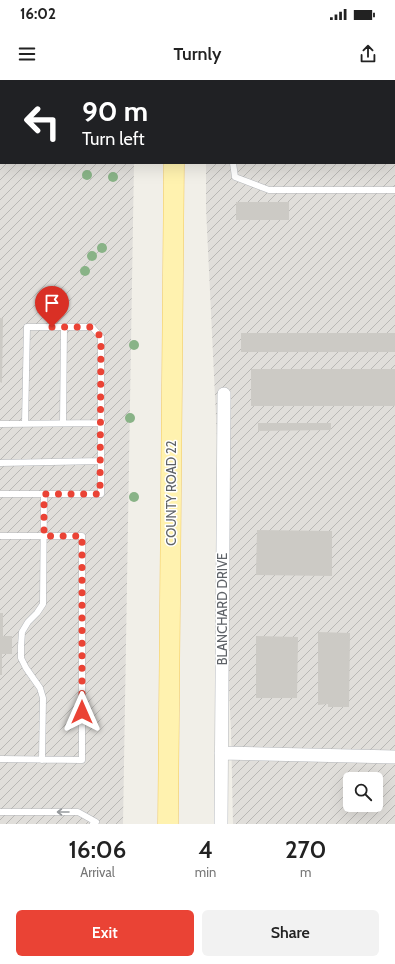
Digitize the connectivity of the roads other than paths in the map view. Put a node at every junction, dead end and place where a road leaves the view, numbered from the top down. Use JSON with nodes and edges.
{"nodes":[{"id":1,"x":174,"y":164,"type":"edge"},
{"id":2,"x":232,"y":164,"type":"edge"},
{"id":3,"x":395,"y":190,"type":"edge"},
{"id":4,"x":64,"y":327,"type":"junction"},
{"id":5,"x":224,"y":394,"type":"dead end"},
{"id":6,"x":25,"y":423,"type":"junction"},
{"id":7,"x":63,"y":423,"type":"junction"},
{"id":8,"x":102,"y":423,"type":"junction"},
{"id":9,"x":0,"y":424,"type":"edge"},
{"id":10,"x":101,"y":461,"type":"junction"},
{"id":11,"x":0,"y":462,"type":"edge"},
{"id":12,"x":0,"y":494,"type":"edge"},
{"id":13,"x":44,"y":494,"type":"junction"},
{"id":14,"x":0,"y":536,"type":"edge"},
{"id":15,"x":44,"y":536,"type":"junction"},
{"id":16,"x":221,"y":753,"type":"junction"},
{"id":17,"x":395,"y":757,"type":"edge"},
{"id":18,"x":0,"y":759,"type":"edge"},
{"id":19,"x":42,"y":760,"type":"junction"},
{"id":20,"x":0,"y":812,"type":"edge"},
{"id":21,"x":95,"y":823,"type":"edge"},
{"id":22,"x":168,"y":824,"type":"edge"},
{"id":23,"x":221,"y":824,"type":"edge"}],
"edges":[{"from":1,"to":22,"type":"main road","name":"COUNTY ROAD 22"},
{"from":2,"to":3,"type":"lane"},
{"from":4,"to":6,"type":"lane"},
{"from":4,"to":7,"type":"lane"},
{"from":4,"to":8,"type":"lane"},
{"from":5,"to":16,"type":"street","name":"BLANCHARD DRIVE"},
{"from":6,"to":7,"type":"lane"},
{"from":6,"to":9,"type":"lane"},
{"from":7,"to":8,"type":"lane"},
{"from":8,"to":10,"type":"lane"},
{"from":10,"to":11,"type":"lane"},
{"from":10,"to":13,"type":"lane"},
{"from":12,"to":13,"type":"lane"},
{"from":13,"to":15,"type":"lane"},
{"from":14,"to":15,"type":"lane"},
{"from":15,"to":19,"type":"lane"},
{"from":15,"to":19,"type":"lane"},
{"from":16,"to":17,"type":"street"},
{"from":16,"to":23,"type":"street","name":"BLANCHARD DRIVE"},
{"from":18,"to":19,"type":"lane"},
{"from":21,"to":20,"type":"lane","one_way":true}]}
